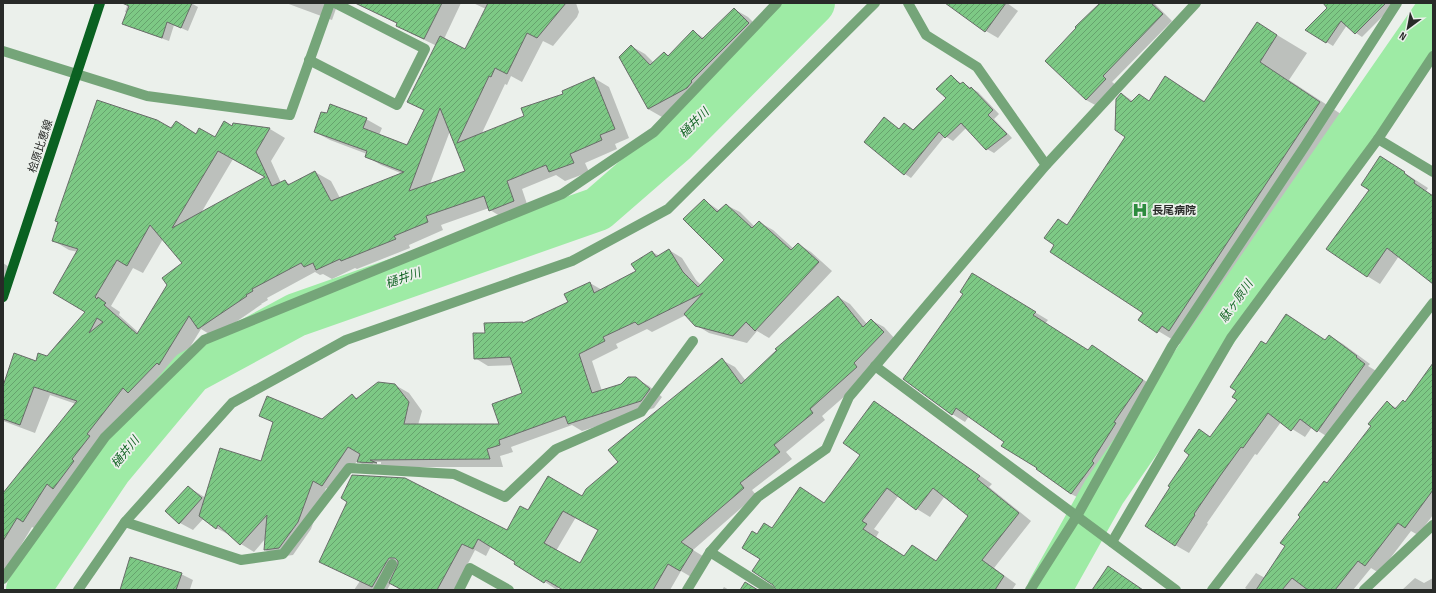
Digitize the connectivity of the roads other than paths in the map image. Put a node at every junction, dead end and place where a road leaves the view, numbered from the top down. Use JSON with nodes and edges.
{"nodes":[{"id":1,"x":100,"y":3,"type":"edge"},
{"id":2,"x":330,"y":3,"type":"edge"},
{"id":3,"x":335,"y":3,"type":"edge"},
{"id":4,"x":776,"y":3,"type":"edge"},
{"id":5,"x":875,"y":3,"type":"edge"},
{"id":6,"x":908,"y":3,"type":"edge"},
{"id":7,"x":1196,"y":3,"type":"edge"},
{"id":8,"x":1397,"y":3,"type":"edge"},
{"id":9,"x":3,"y":51,"type":"edge"},
{"id":10,"x":1433,"y":56,"type":"edge"},
{"id":11,"x":309,"y":60,"type":"junction"},
{"id":12,"x":77,"y":75,"type":"junction"},
{"id":13,"x":1378,"y":139,"type":"junction"},
{"id":14,"x":1046,"y":165,"type":"junction"},
{"id":15,"x":1433,"y":172,"type":"edge"},
{"id":16,"x":3,"y":297,"type":"edge"},
{"id":17,"x":1433,"y":303,"type":"edge"},
{"id":18,"x":693,"y":341,"type":"dead end"},
{"id":19,"x":875,"y":366,"type":"junction"},
{"id":20,"x":1080,"y":519,"type":"junction"},
{"id":21,"x":125,"y":522,"type":"junction"},
{"id":22,"x":1433,"y":525,"type":"edge"},
{"id":23,"x":1112,"y":542,"type":"junction"},
{"id":24,"x":710,"y":552,"type":"junction"},
{"id":25,"x":392,"y":564,"type":"dead end"},
{"id":26,"x":3,"y":579,"type":"edge"},
{"id":27,"x":78,"y":590,"type":"edge"},
{"id":28,"x":378,"y":590,"type":"edge"},
{"id":29,"x":459,"y":590,"type":"edge"},
{"id":30,"x":509,"y":590,"type":"edge"},
{"id":31,"x":687,"y":590,"type":"edge"},
{"id":32,"x":770,"y":590,"type":"edge"},
{"id":33,"x":1030,"y":590,"type":"edge"},
{"id":34,"x":1176,"y":590,"type":"edge"},
{"id":35,"x":1212,"y":590,"type":"edge"},
{"id":36,"x":1364,"y":590,"type":"edge"}],
"edges":[{"from":1,"to":12,"type":"main road","name":"桧原比恵線"},
{"from":2,"to":11,"type":"street"},
{"from":3,"to":11,"type":"street"},
{"from":4,"to":26,"type":"street"},
{"from":5,"to":21,"type":"street"},
{"from":6,"to":14,"type":"street"},
{"from":7,"to":14,"type":"street"},
{"from":8,"to":20,"type":"street"},
{"from":9,"to":12,"type":"street"},
{"from":10,"to":13,"type":"street"},
{"from":11,"to":12,"type":"street"},
{"from":12,"to":16,"type":"main road","name":"桧原比恵線"},
{"from":13,"to":15,"type":"street"},
{"from":13,"to":23,"type":"street"},
{"from":14,"to":19,"type":"street"},
{"from":17,"to":35,"type":"street"},
{"from":18,"to":21,"type":"street"},
{"from":19,"to":20,"type":"street"},
{"from":19,"to":24,"type":"street"},
{"from":20,"to":23,"type":"street"},
{"from":20,"to":33,"type":"street"},
{"from":21,"to":27,"type":"street"},
{"from":22,"to":36,"type":"street"},
{"from":23,"to":34,"type":"street"},
{"from":24,"to":31,"type":"street"},
{"from":24,"to":32,"type":"street"},
{"from":25,"to":28,"type":"street"},
{"from":29,"to":30,"type":"street"}]}
